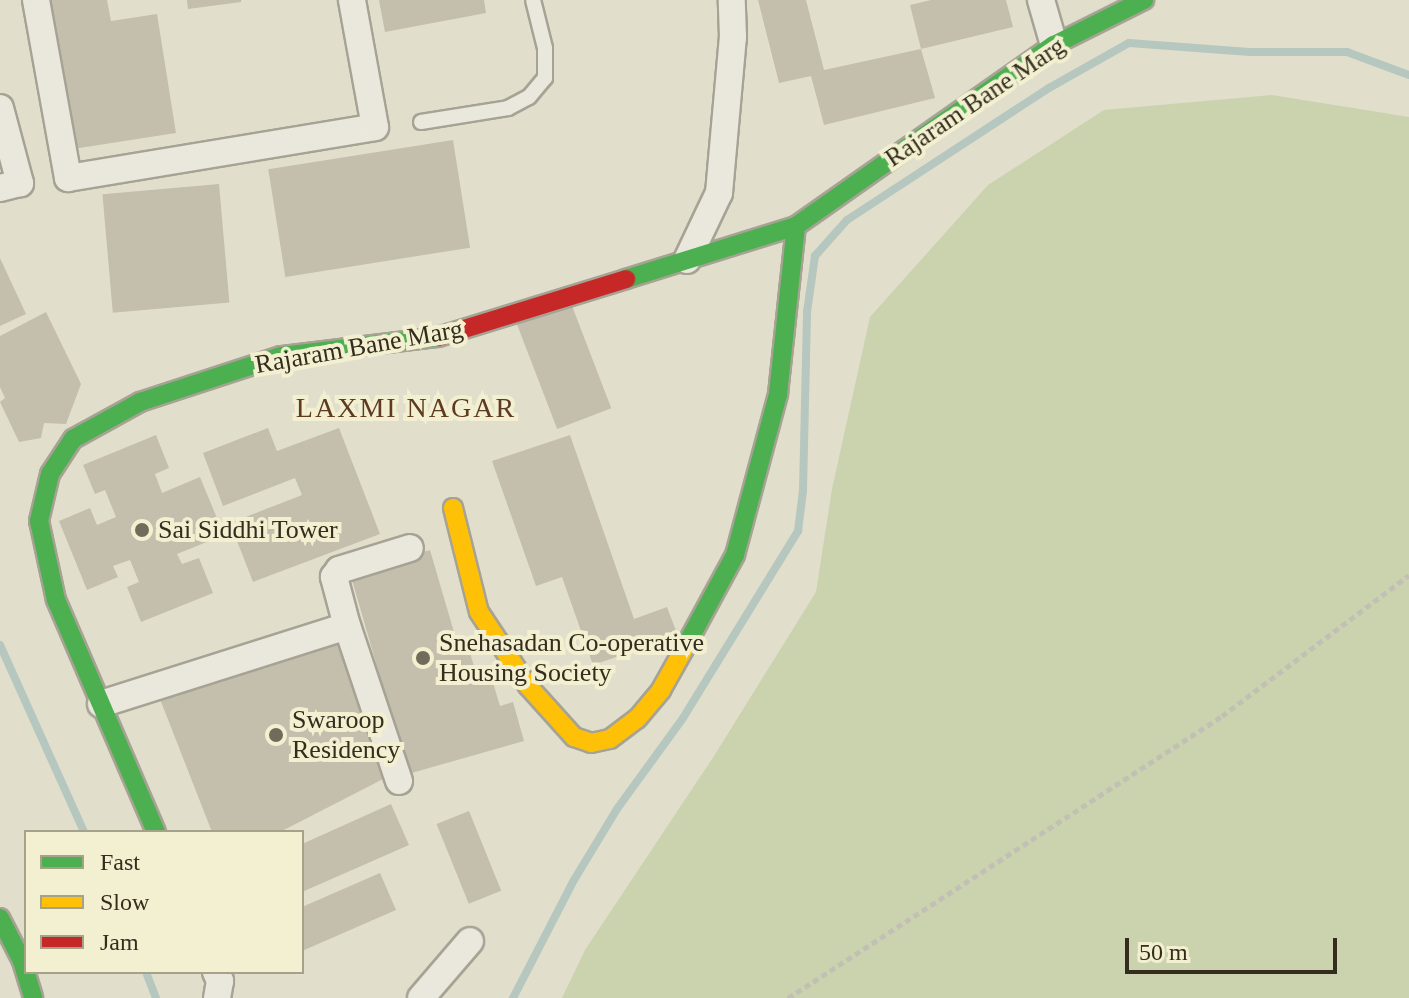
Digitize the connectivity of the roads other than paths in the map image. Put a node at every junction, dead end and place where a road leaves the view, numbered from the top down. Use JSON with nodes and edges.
{"nodes":[{"id":1,"x":36,"y":0,"type":"edge"},
{"id":2,"x":352,"y":0,"type":"edge"},
{"id":3,"x":533,"y":0,"type":"edge"},
{"id":4,"x":732,"y":0,"type":"edge"},
{"id":5,"x":1041,"y":0,"type":"edge"},
{"id":6,"x":1144,"y":0,"type":"edge"},
{"id":7,"x":1054,"y":45,"type":"junction"},
{"id":8,"x":0,"y":108,"type":"edge"},
{"id":9,"x":421,"y":122,"type":"dead end"},
{"id":10,"x":0,"y":188,"type":"edge"},
{"id":11,"x":796,"y":226,"type":"junction"},
{"id":12,"x":687,"y":260,"type":"junction"},
{"id":13,"x":453,"y":508,"type":"dead end"},
{"id":14,"x":410,"y":548,"type":"dead end"},
{"id":15,"x":347,"y":626,"type":"junction"},
{"id":16,"x":101,"y":704,"type":"junction"},
{"id":17,"x":399,"y":781,"type":"dead end"},
{"id":18,"x":155,"y":830,"type":"edge"},
{"id":19,"x":0,"y":918,"type":"edge"},
{"id":20,"x":470,"y":941,"type":"dead end"},
{"id":21,"x":24,"y":968,"type":"edge"},
{"id":22,"x":26,"y":974,"type":"edge"},
{"id":23,"x":217,"y":974,"type":"edge"},
{"id":24,"x":33,"y":998,"type":"edge"},
{"id":25,"x":217,"y":998,"type":"edge"},
{"id":26,"x":421,"y":998,"type":"edge"}],
"edges":[{"from":1,"to":2,"type":"street"},
{"from":3,"to":9,"type":"lane"},
{"from":4,"to":12,"type":"street"},
{"from":5,"to":7,"type":"street"},
{"from":6,"to":7,"type":"street","name":"Rajaram Bane Marg"},
{"from":7,"to":11,"type":"street","name":"Rajaram Bane Marg"},
{"from":8,"to":10,"type":"street"},
{"from":11,"to":12,"type":"street","name":"Rajaram Bane Marg"},
{"from":11,"to":13,"type":"street"},
{"from":12,"to":16,"type":"street","name":"Rajaram Bane Marg"},
{"from":14,"to":15,"type":"street"},
{"from":15,"to":16,"type":"street"},
{"from":15,"to":17,"type":"street"},
{"from":16,"to":18,"type":"street","name":"Rajaram Bane Marg"},
{"from":19,"to":21,"type":"street"},
{"from":20,"to":26,"type":"street"},
{"from":22,"to":24,"type":"street"},
{"from":23,"to":25,"type":"street"}]}
